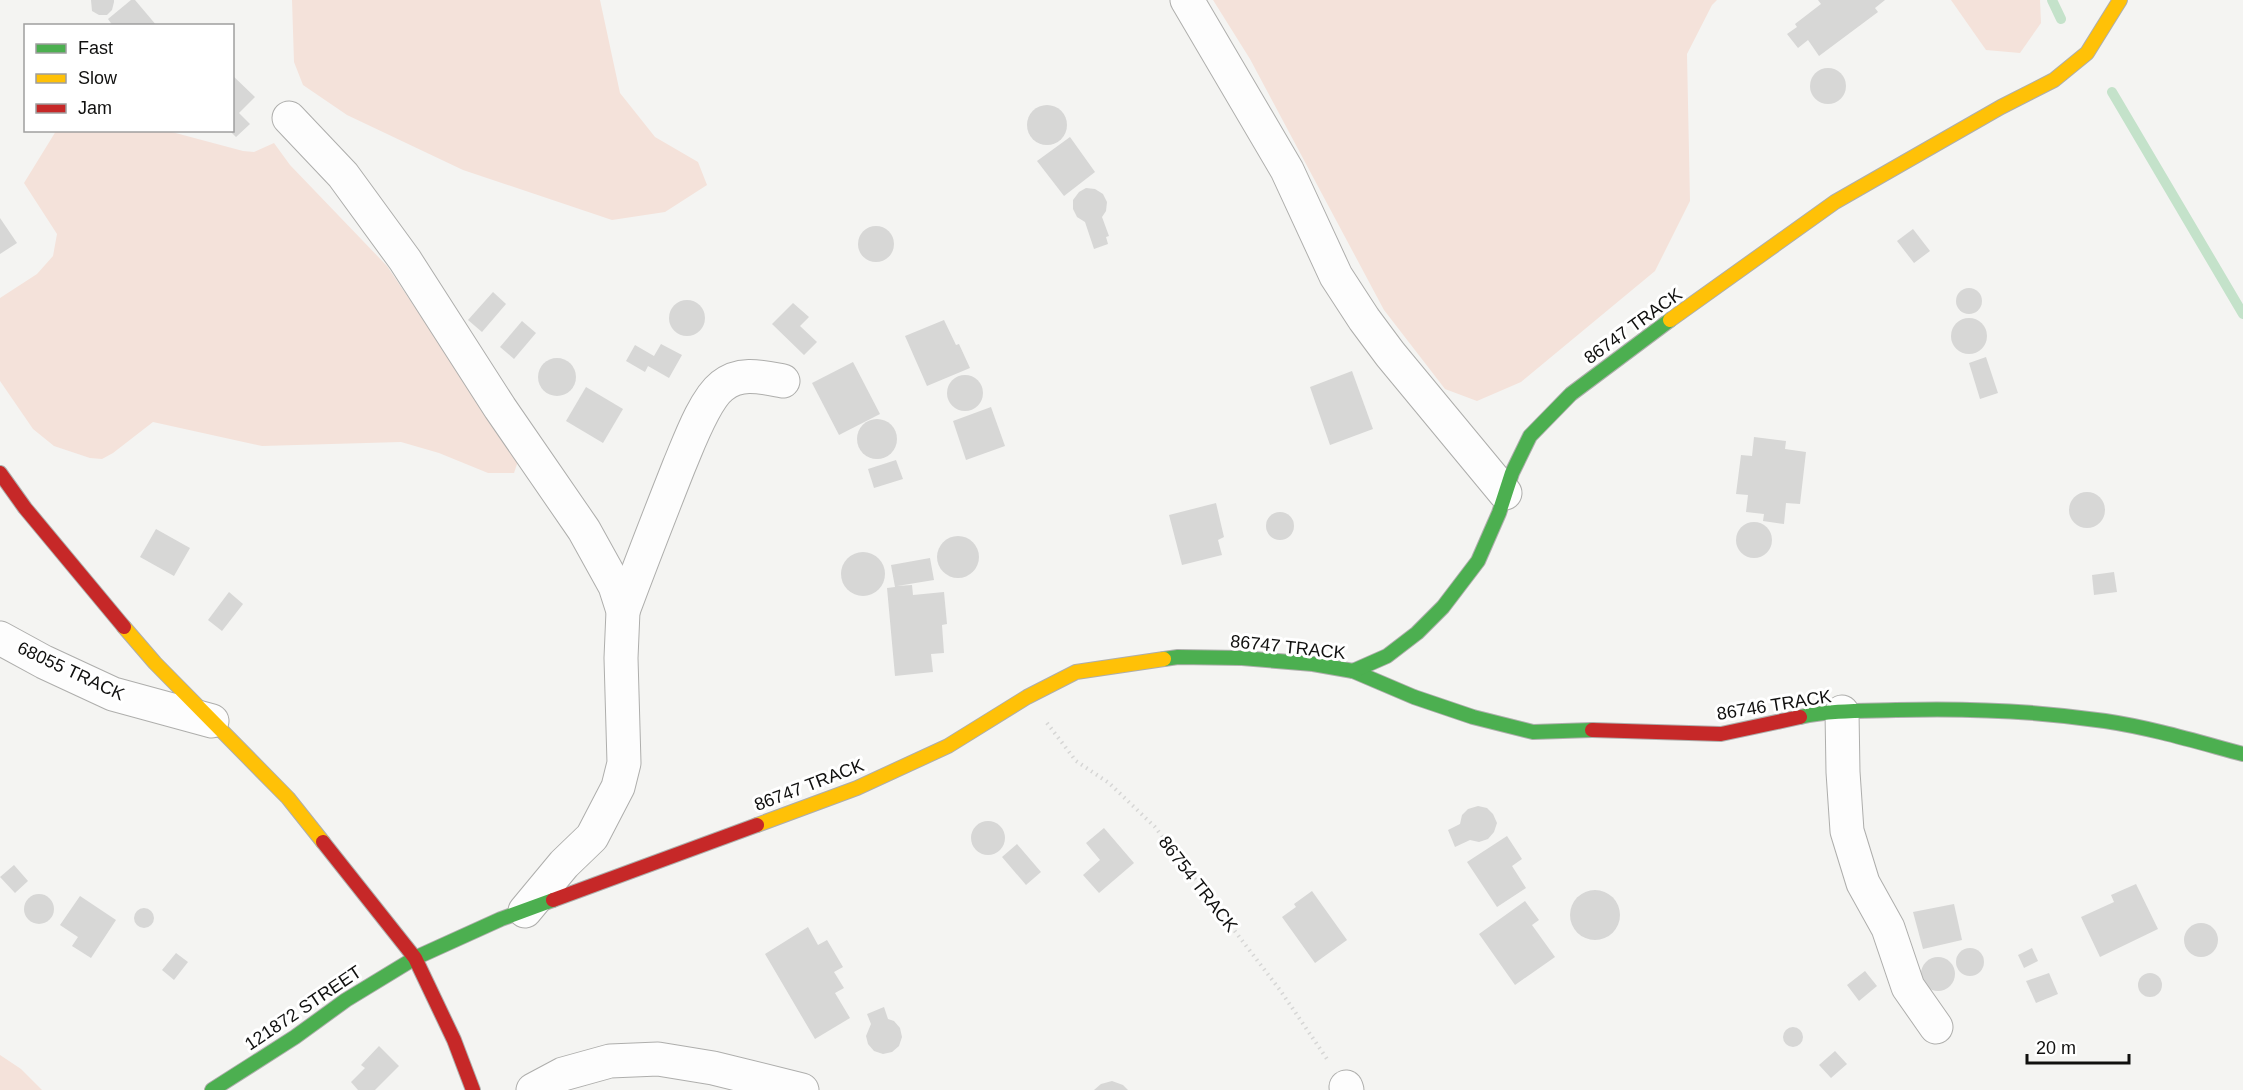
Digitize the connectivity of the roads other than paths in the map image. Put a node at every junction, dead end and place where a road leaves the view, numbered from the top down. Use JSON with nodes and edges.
{"nodes":[{"id":1,"x":1187,"y":0,"type":"edge"},
{"id":2,"x":2120,"y":0,"type":"edge"},
{"id":3,"x":289,"y":118,"type":"dead end"},
{"id":4,"x":783,"y":381,"type":"dead end"},
{"id":5,"x":0,"y":473,"type":"edge"},
{"id":6,"x":1505,"y":493,"type":"junction"},
{"id":7,"x":623,"y":611,"type":"junction"},
{"id":8,"x":0,"y":638,"type":"edge"},
{"id":9,"x":1353,"y":671,"type":"junction"},
{"id":10,"x":1842,"y":712,"type":"junction"},
{"id":11,"x":212,"y":721,"type":"junction"},
{"id":12,"x":2243,"y":754,"type":"edge"},
{"id":13,"x":525,"y":910,"type":"junction"},
{"id":14,"x":415,"y":957,"type":"junction"},
{"id":15,"x":1936,"y":1027,"type":"dead end"},
{"id":16,"x":212,"y":1090,"type":"edge"},
{"id":17,"x":473,"y":1090,"type":"edge"},
{"id":18,"x":533,"y":1090,"type":"edge"},
{"id":19,"x":802,"y":1090,"type":"edge"}],
"edges":[{"from":1,"to":6,"type":"street"},
{"from":2,"to":6,"type":"street","name":"86747 TRACK"},
{"from":3,"to":7,"type":"street"},
{"from":4,"to":7,"type":"street"},
{"from":5,"to":11,"type":"street"},
{"from":6,"to":9,"type":"street","name":"86747 TRACK"},
{"from":7,"to":13,"type":"street"},
{"from":8,"to":11,"type":"street","name":"68055 TRACK"},
{"from":9,"to":10,"type":"street","name":"86746 TRACK"},
{"from":9,"to":13,"type":"street","name":"86747 TRACK"},
{"from":10,"to":12,"type":"street","name":"86746 TRACK"},
{"from":10,"to":15,"type":"street"},
{"from":11,"to":14,"type":"street"},
{"from":13,"to":14,"type":"street","name":"86747 TRACK"},
{"from":14,"to":16,"type":"street","name":"121872 STREET"},
{"from":14,"to":17,"type":"street"},
{"from":18,"to":19,"type":"street"}]}
